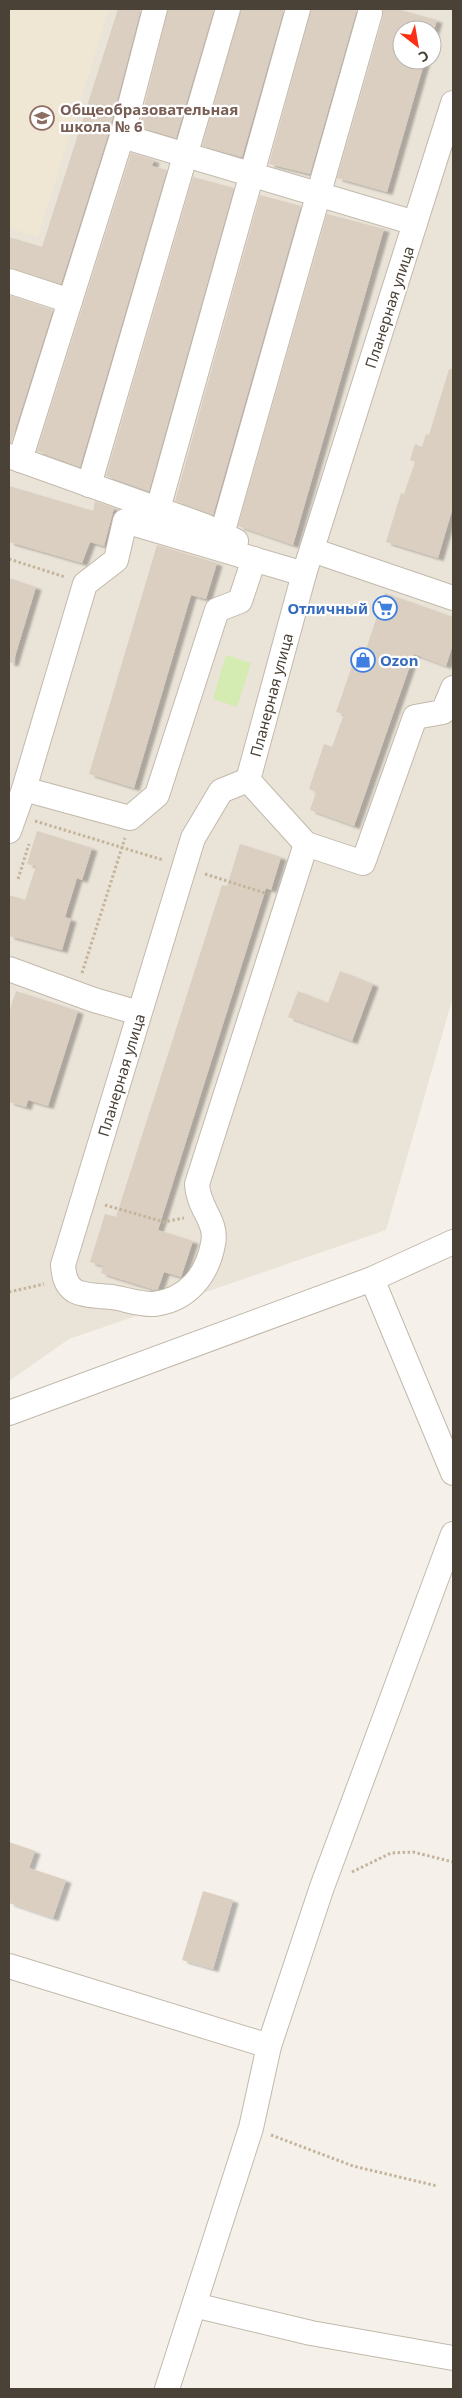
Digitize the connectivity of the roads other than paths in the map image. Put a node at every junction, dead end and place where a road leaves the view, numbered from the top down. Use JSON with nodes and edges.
{"nodes":[{"id":1,"x":156,"y":9,"type":"edge"},
{"id":2,"x":228,"y":9,"type":"edge"},
{"id":3,"x":298,"y":9,"type":"edge"},
{"id":4,"x":370,"y":14,"type":"dead end"},
{"id":5,"x":453,"y":103,"type":"edge"},
{"id":6,"x":122,"y":136,"type":"junction"},
{"id":7,"x":185,"y":155,"type":"junction"},
{"id":8,"x":251,"y":174,"type":"junction"},
{"id":9,"x":318,"y":194,"type":"junction"},
{"id":10,"x":415,"y":223,"type":"junction"},
{"id":11,"x":9,"y":281,"type":"edge"},
{"id":12,"x":70,"y":301,"type":"junction"},
{"id":13,"x":15,"y":458,"type":"edge"},
{"id":14,"x":89,"y":485,"type":"junction"},
{"id":15,"x":158,"y":509,"type":"junction"},
{"id":16,"x":222,"y":534,"type":"junction"},
{"id":17,"x":254,"y":559,"type":"junction"},
{"id":18,"x":308,"y":562,"type":"junction"},
{"id":19,"x":453,"y":598,"type":"edge"},
{"id":20,"x":453,"y":688,"type":"edge"},
{"id":21,"x":248,"y":780,"type":"junction"},
{"id":22,"x":24,"y":789,"type":"junction"},
{"id":23,"x":19,"y":836,"type":"edge"},
{"id":24,"x":306,"y":844,"type":"junction"},
{"id":25,"x":9,"y":969,"type":"edge"},
{"id":26,"x":139,"y":1012,"type":"junction"},
{"id":27,"x":453,"y":1242,"type":"edge"},
{"id":28,"x":372,"y":1279,"type":"junction"},
{"id":29,"x":9,"y":1413,"type":"edge"},
{"id":30,"x":453,"y":1473,"type":"edge"},
{"id":31,"x":453,"y":1534,"type":"edge"},
{"id":32,"x":9,"y":1966,"type":"edge"},
{"id":33,"x":269,"y":2046,"type":"junction"},
{"id":34,"x":194,"y":2304,"type":"junction"},
{"id":35,"x":453,"y":2358,"type":"edge"},
{"id":36,"x":167,"y":2389,"type":"edge"}],
"edges":[{"from":1,"to":6,"type":"street"},
{"from":2,"to":7,"type":"street"},
{"from":3,"to":8,"type":"street"},
{"from":4,"to":9,"type":"street"},
{"from":5,"to":10,"type":"street","name":"Планерная улица"},
{"from":6,"to":7,"type":"street"},
{"from":6,"to":12,"type":"street"},
{"from":7,"to":8,"type":"street"},
{"from":7,"to":14,"type":"street"},
{"from":8,"to":9,"type":"street"},
{"from":8,"to":15,"type":"street"},
{"from":9,"to":10,"type":"street"},
{"from":9,"to":16,"type":"street"},
{"from":10,"to":18,"type":"street","name":"Планерная улица"},
{"from":11,"to":12,"type":"street"},
{"from":12,"to":13,"type":"street"},
{"from":13,"to":14,"type":"street"},
{"from":14,"to":15,"type":"street"},
{"from":15,"to":16,"type":"street"},
{"from":16,"to":18,"type":"street"},
{"from":17,"to":18,"type":"street"},
{"from":17,"to":22,"type":"street"},
{"from":17,"to":22,"type":"street"},
{"from":18,"to":19,"type":"street"},
{"from":18,"to":21,"type":"street","name":"Планерная улица"},
{"from":20,"to":24,"type":"street"},
{"from":21,"to":24,"type":"street"},
{"from":21,"to":26,"type":"street","name":"Планерная улица"},
{"from":22,"to":23,"type":"street"},
{"from":24,"to":26,"type":"street","name":"Планерная улица"},
{"from":25,"to":26,"type":"street"},
{"from":27,"to":28,"type":"street"},
{"from":28,"to":29,"type":"street"},
{"from":28,"to":30,"type":"street"},
{"from":31,"to":33,"type":"street"},
{"from":32,"to":33,"type":"street"},
{"from":33,"to":34,"type":"street"},
{"from":34,"to":35,"type":"street"},
{"from":34,"to":36,"type":"street"}]}
